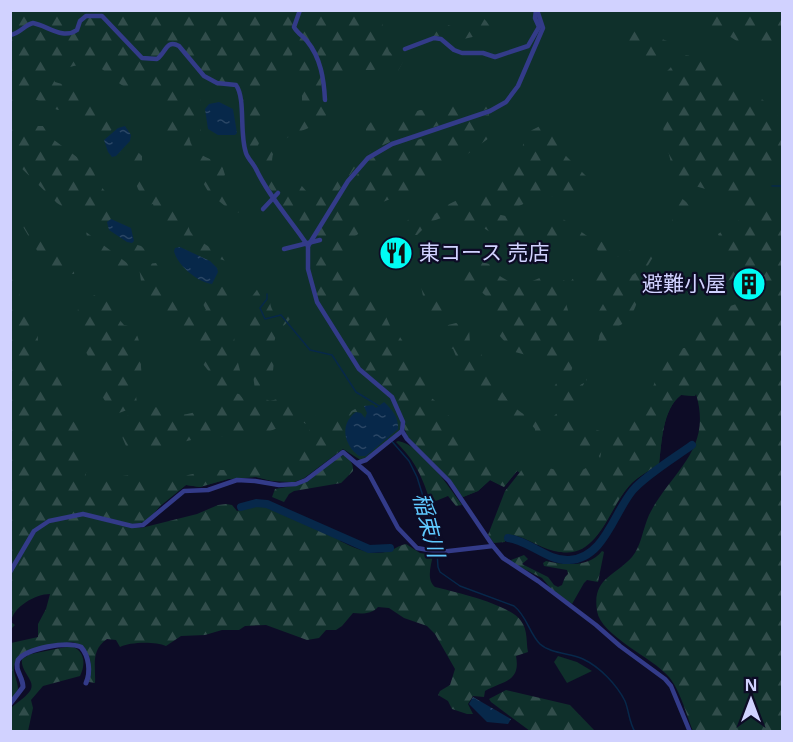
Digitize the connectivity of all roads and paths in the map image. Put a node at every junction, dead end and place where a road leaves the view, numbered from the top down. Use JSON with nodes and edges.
{"nodes":[{"id":1,"x":300,"y":10,"type":"edge"},
{"id":2,"x":536,"y":10,"type":"edge"},
{"id":3,"x":10,"y":35,"type":"edge"},
{"id":4,"x":405,"y":49,"type":"dead end"},
{"id":5,"x":325,"y":100,"type":"dead end"},
{"id":6,"x":278,"y":192,"type":"dead end"},
{"id":7,"x":262,"y":209,"type":"dead end"},
{"id":8,"x":320,"y":240,"type":"dead end"},
{"id":9,"x":309,"y":246,"type":"junction"},
{"id":10,"x":284,"y":249,"type":"dead end"},
{"id":11,"x":402,"y":431,"type":"junction"},
{"id":12,"x":357,"y":463,"type":"junction"},
{"id":13,"x":493,"y":546,"type":"junction"},
{"id":14,"x":10,"y":572,"type":"edge"},
{"id":15,"x":86,"y":683,"type":"dead end"},
{"id":16,"x":10,"y":704,"type":"edge"},
{"id":17,"x":690,"y":732,"type":"edge"}],
"edges":[{"from":1,"to":5,"type":"street"},
{"from":2,"to":4,"type":"street"},
{"from":2,"to":9,"type":"street"},
{"from":3,"to":9,"type":"street"},
{"from":6,"to":7,"type":"street","bridge":true},
{"from":8,"to":10,"type":"street","bridge":true},
{"from":9,"to":11,"type":"street"},
{"from":11,"to":12,"type":"street"},
{"from":11,"to":13,"type":"street"},
{"from":12,"to":13,"type":"street"},
{"from":12,"to":14,"type":"street"},
{"from":13,"to":17,"type":"street"},
{"from":15,"to":16,"type":"street"}]}
